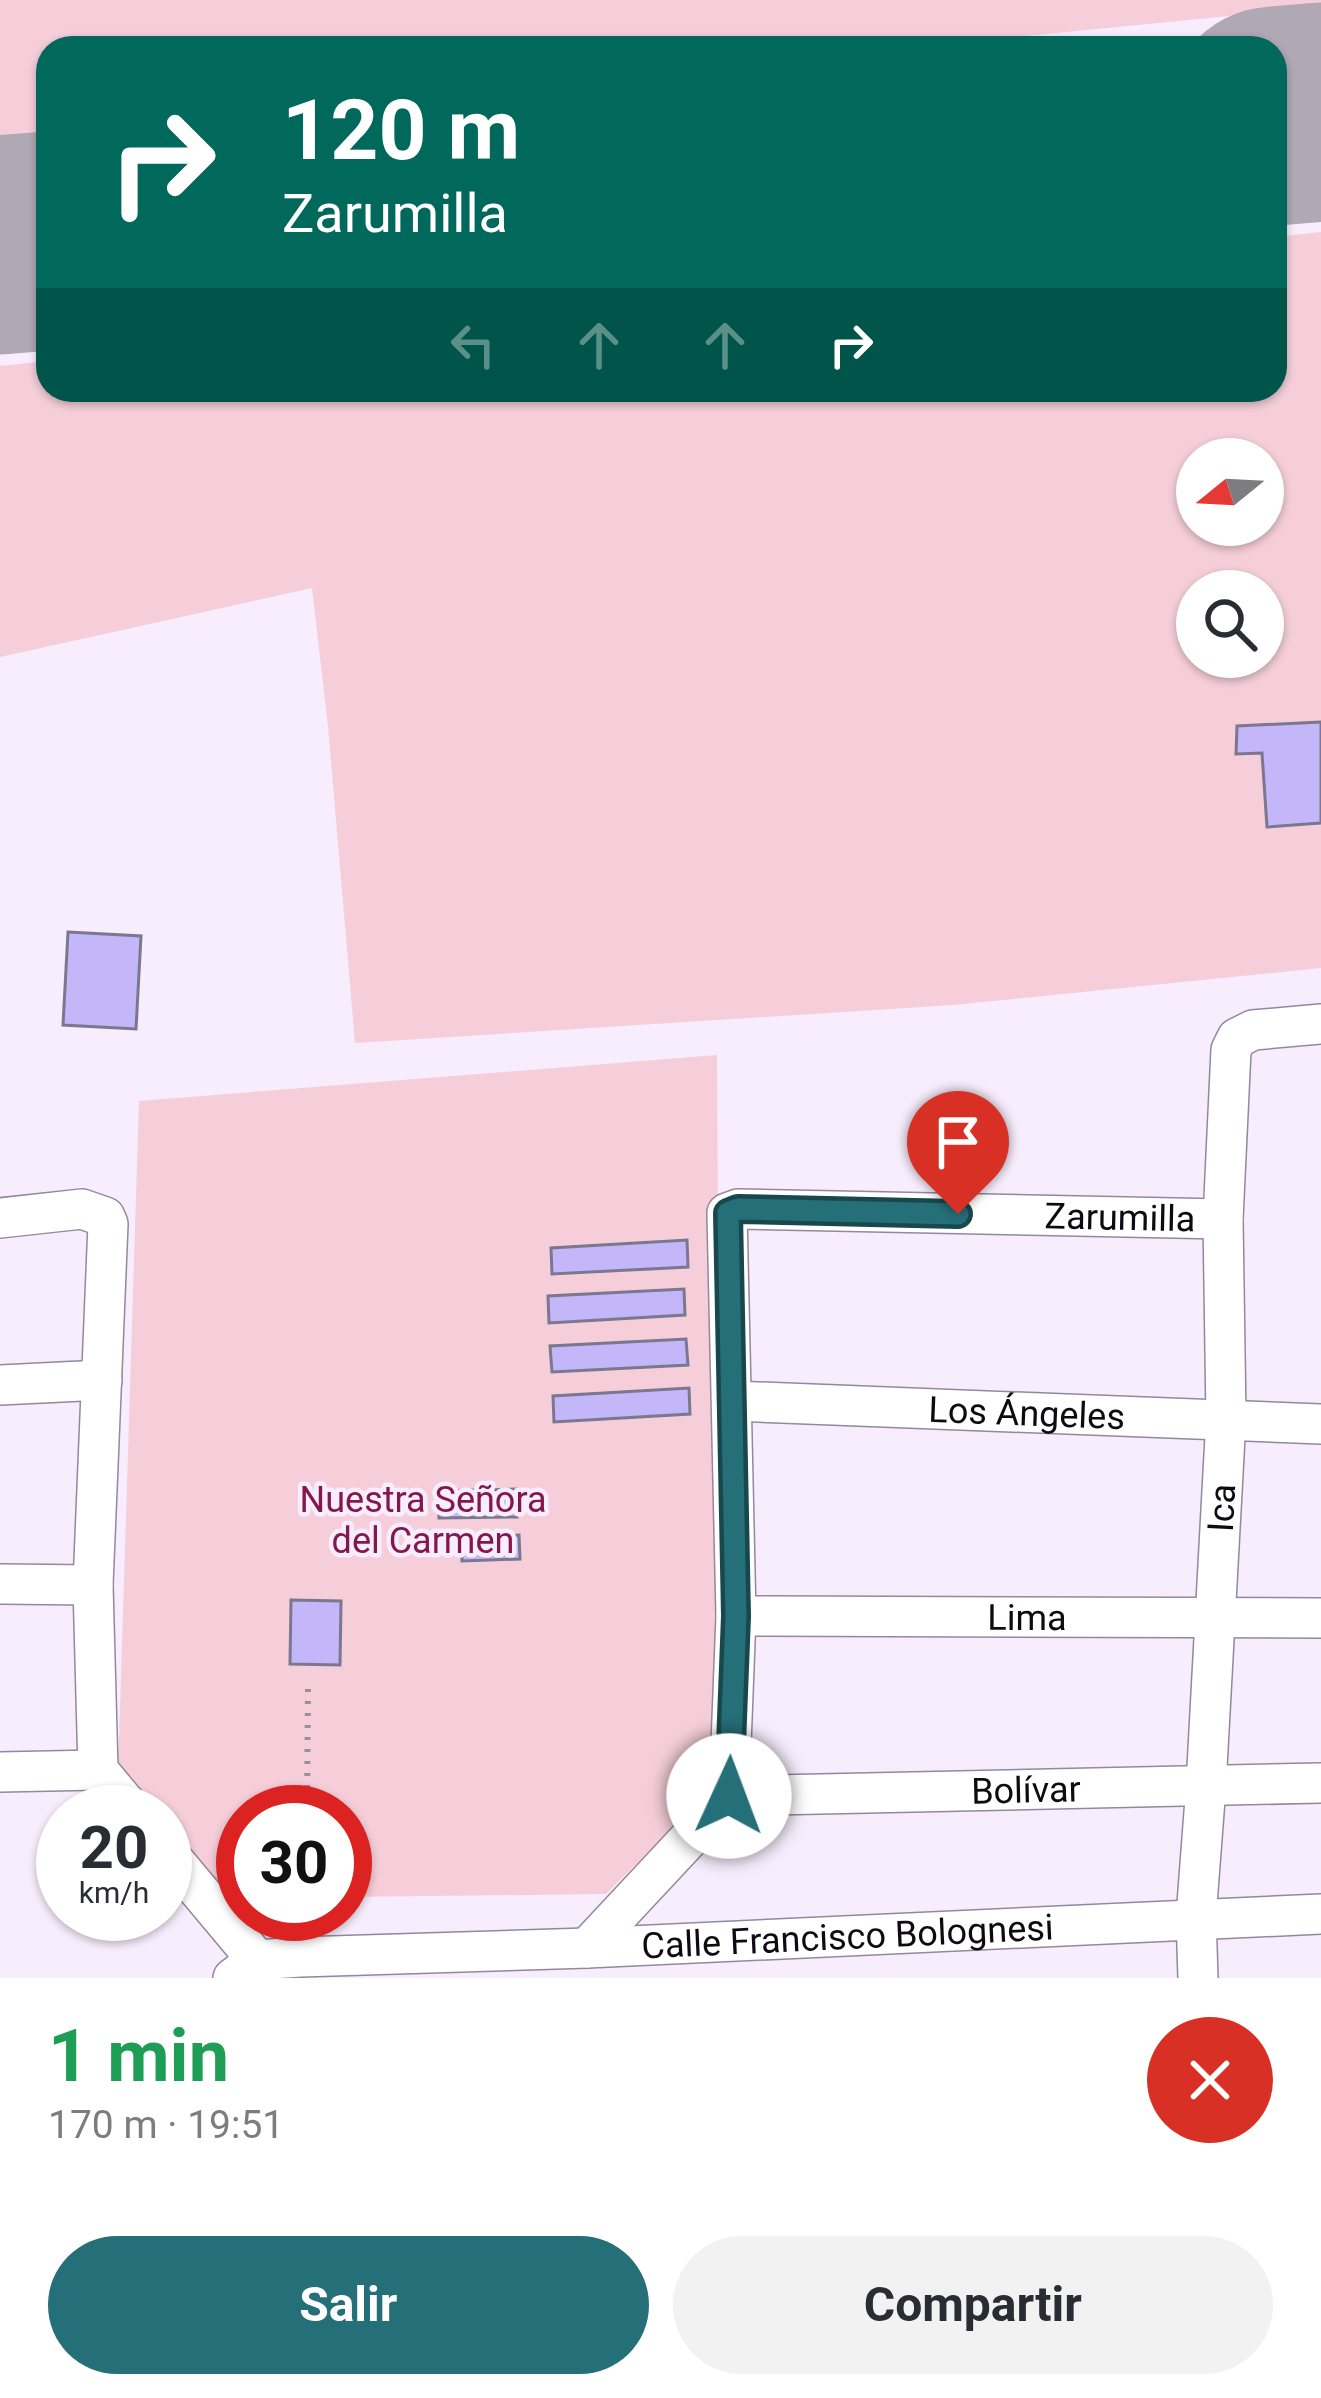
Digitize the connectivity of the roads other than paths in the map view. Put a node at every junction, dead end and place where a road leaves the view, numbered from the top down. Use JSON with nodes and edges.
{"nodes":[{"id":1,"x":1321,"y":1024,"type":"edge"},
{"id":2,"x":0,"y":1218,"type":"edge"},
{"id":3,"x":1223,"y":1219,"type":"junction"},
{"id":4,"x":102,"y":1380,"type":"junction"},
{"id":5,"x":0,"y":1385,"type":"edge"},
{"id":6,"x":733,"y":1401,"type":"junction"},
{"id":7,"x":1226,"y":1418,"type":"junction"},
{"id":8,"x":1321,"y":1424,"type":"edge"},
{"id":9,"x":0,"y":1584,"type":"edge"},
{"id":10,"x":93,"y":1585,"type":"junction"},
{"id":11,"x":736,"y":1616,"type":"junction"},
{"id":12,"x":1321,"y":1618,"type":"edge"},
{"id":13,"x":1216,"y":1619,"type":"junction"},
{"id":14,"x":98,"y":1770,"type":"junction"},
{"id":15,"x":0,"y":1772,"type":"edge"},
{"id":16,"x":1321,"y":1783,"type":"edge"},
{"id":17,"x":111,"y":1785,"type":"edge"},
{"id":18,"x":1206,"y":1786,"type":"junction"},
{"id":19,"x":729,"y":1796,"type":"junction"},
{"id":20,"x":192,"y":1890,"type":"edge"},
{"id":21,"x":1321,"y":1914,"type":"edge"},
{"id":22,"x":1196,"y":1917,"type":"junction"},
{"id":23,"x":587,"y":1948,"type":"junction"},
{"id":24,"x":300,"y":1967,"type":"edge"},
{"id":25,"x":245,"y":1969,"type":"edge"},
{"id":26,"x":1198,"y":1978,"type":"edge"}],
"edges":[{"from":1,"to":3,"type":"street","name":"Ica"},
{"from":2,"to":4,"type":"street"},
{"from":3,"to":6,"type":"street","name":"Zarumilla"},
{"from":3,"to":7,"type":"street","name":"Ica"},
{"from":4,"to":5,"type":"street"},
{"from":4,"to":10,"type":"street"},
{"from":6,"to":7,"type":"street","name":"Los Ángeles"},
{"from":6,"to":11,"type":"street"},
{"from":7,"to":8,"type":"street","name":"Los Ángeles"},
{"from":7,"to":13,"type":"street","name":"Ica"},
{"from":9,"to":10,"type":"street"},
{"from":10,"to":14,"type":"street"},
{"from":11,"to":13,"type":"street","name":"Lima"},
{"from":11,"to":19,"type":"street"},
{"from":12,"to":13,"type":"street","name":"Lima"},
{"from":13,"to":18,"type":"street","name":"Ica"},
{"from":14,"to":15,"type":"street"},
{"from":14,"to":17,"type":"street"},
{"from":16,"to":18,"type":"street","name":"Bolívar"},
{"from":18,"to":19,"type":"street","name":"Bolívar"},
{"from":18,"to":22,"type":"street","name":"Ica"},
{"from":19,"to":23,"type":"street"},
{"from":20,"to":25,"type":"street"},
{"from":21,"to":22,"type":"street","name":"Calle Francisco Bolognesi"},
{"from":22,"to":23,"type":"street","name":"Calle Francisco Bolognesi"},
{"from":22,"to":26,"type":"street","name":"Ica"},
{"from":23,"to":24,"type":"street","name":"Calle Francisco Bolognesi"},
{"from":24,"to":25,"type":"street","name":"Calle Francisco Bolognesi"}]}
